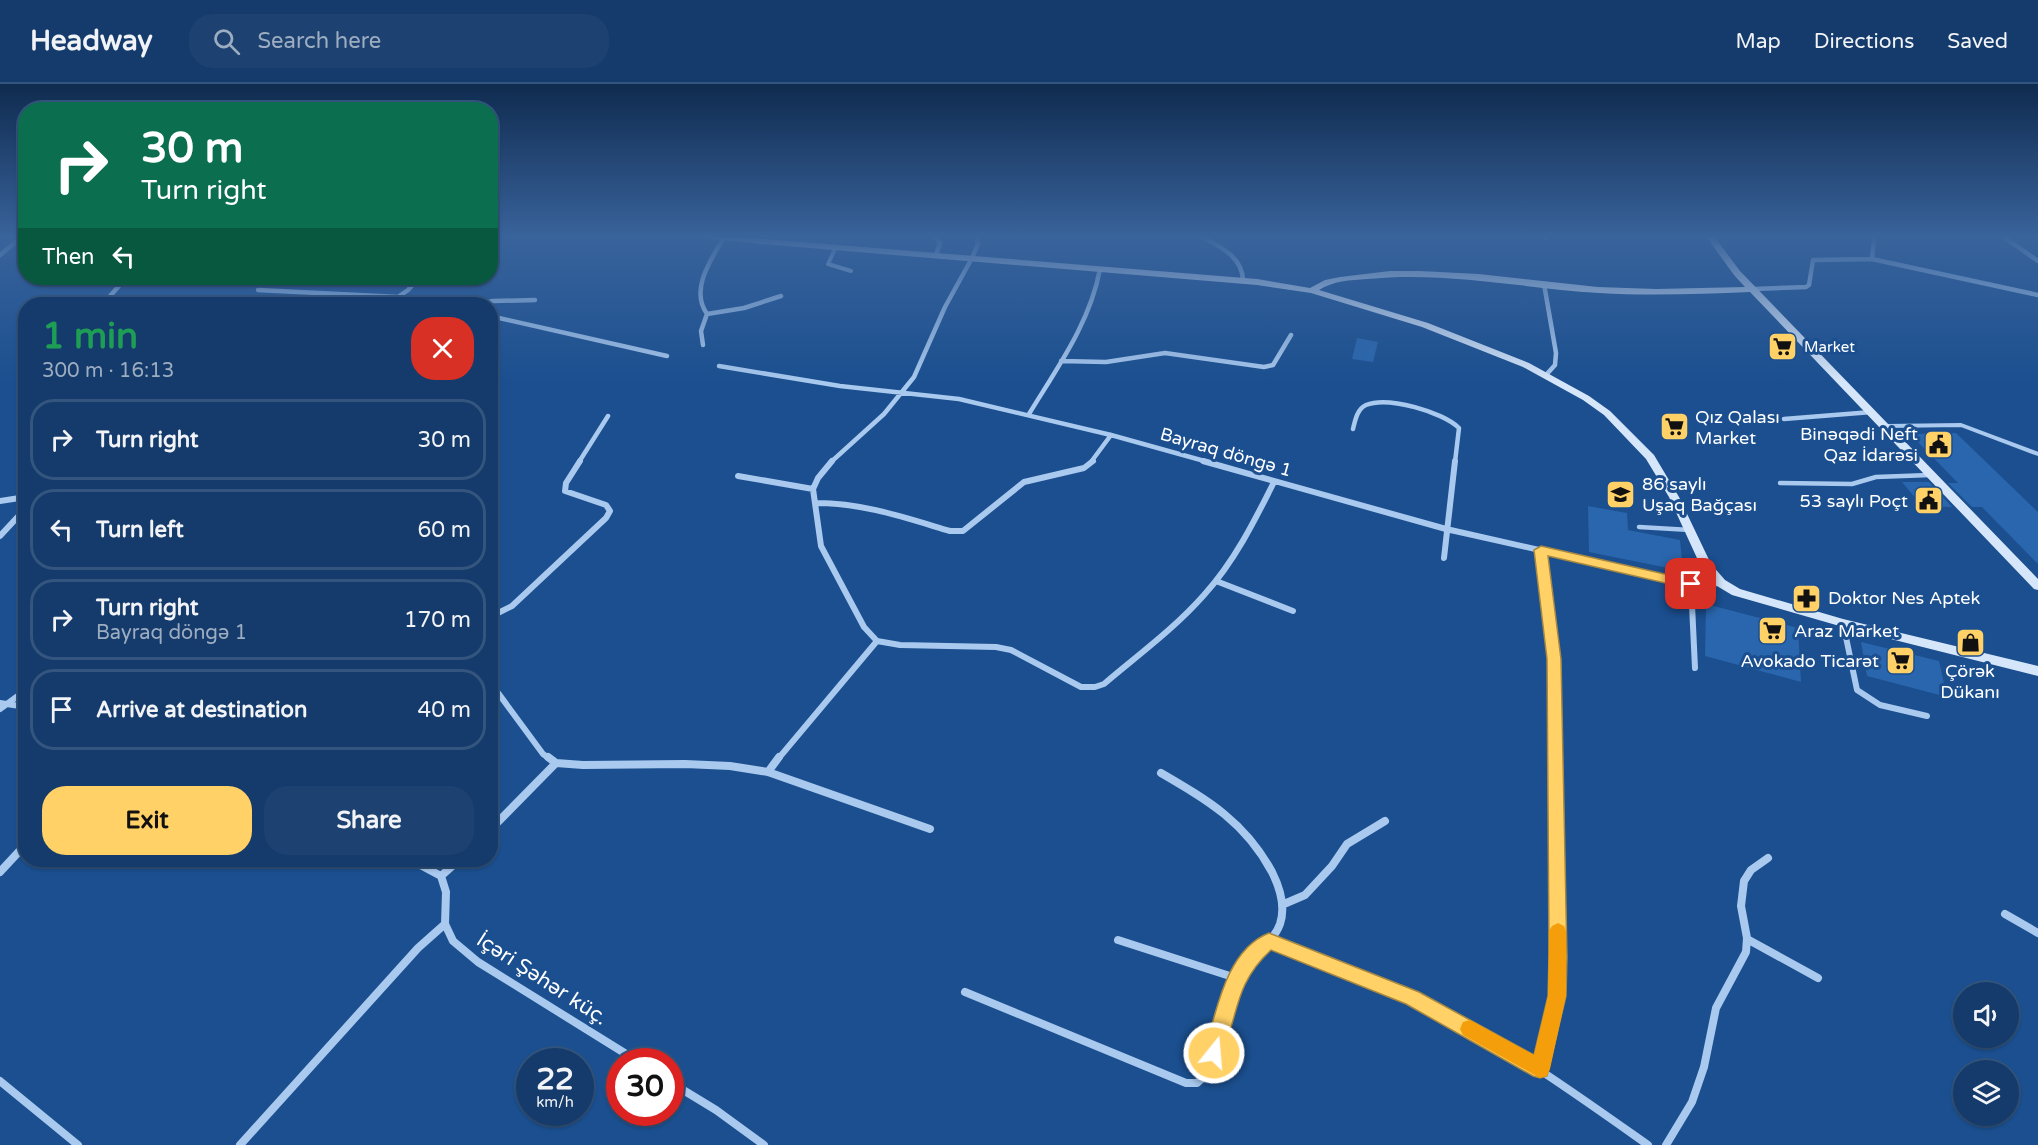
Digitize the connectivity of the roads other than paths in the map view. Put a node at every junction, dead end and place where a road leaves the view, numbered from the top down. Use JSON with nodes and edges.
{"nodes":[{"id":1,"x":1544,"y":284,"type":"edge"},
{"id":2,"x":120,"y":285,"type":"edge"},
{"id":3,"x":412,"y":285,"type":"edge"},
{"id":4,"x":702,"y":285,"type":"edge"},
{"id":5,"x":957,"y":285,"type":"edge"},
{"id":6,"x":1097,"y":285,"type":"edge"},
{"id":7,"x":1271,"y":285,"type":"edge"},
{"id":8,"x":1322,"y":285,"type":"edge"},
{"id":9,"x":1550,"y":285,"type":"edge"},
{"id":10,"x":1749,"y":285,"type":"edge"},
{"id":11,"x":1807,"y":285,"type":"edge"},
{"id":12,"x":1990,"y":285,"type":"edge"},
{"id":13,"x":1753,"y":289,"type":"junction"},
{"id":14,"x":258,"y":290,"type":"dead end"},
{"id":15,"x":1312,"y":291,"type":"junction"},
{"id":16,"x":2038,"y":295,"type":"edge"},
{"id":17,"x":782,"y":296,"type":"dead end"},
{"id":18,"x":109,"y":297,"type":"edge"},
{"id":19,"x":399,"y":297,"type":"joint"},
{"id":20,"x":535,"y":300,"type":"dead end"},
{"id":21,"x":498,"y":301,"type":"edge"},
{"id":22,"x":707,"y":314,"type":"junction"},
{"id":23,"x":498,"y":318,"type":"edge"},
{"id":24,"x":1291,"y":335,"type":"dead end"},
{"id":25,"x":703,"y":345,"type":"dead end"},
{"id":26,"x":666,"y":356,"type":"dead end"},
{"id":27,"x":1060,"y":361,"type":"junction"},
{"id":28,"x":719,"y":366,"type":"dead end"},
{"id":29,"x":1546,"y":375,"type":"junction"},
{"id":30,"x":903,"y":392,"type":"junction"},
{"id":31,"x":1873,"y":412,"type":"junction"},
{"id":32,"x":1029,"y":414,"type":"junction"},
{"id":33,"x":608,"y":416,"type":"dead end"},
{"id":34,"x":1784,"y":419,"type":"dead end"},
{"id":35,"x":1886,"y":426,"type":"junction"},
{"id":36,"x":1353,"y":429,"type":"dead end"},
{"id":37,"x":1111,"y":435,"type":"junction"},
{"id":38,"x":2038,"y":454,"type":"edge"},
{"id":39,"x":1932,"y":475,"type":"junction"},
{"id":40,"x":738,"y":476,"type":"dead end"},
{"id":41,"x":1274,"y":482,"type":"junction"},
{"id":42,"x":1780,"y":483,"type":"dead end"},
{"id":43,"x":813,"y":489,"type":"junction"},
{"id":44,"x":18,"y":498,"type":"edge"},
{"id":45,"x":0,"y":501,"type":"edge"},
{"id":46,"x":817,"y":503,"type":"junction"},
{"id":47,"x":18,"y":517,"type":"edge"},
{"id":48,"x":1639,"y":527,"type":"dead end"},
{"id":49,"x":1446,"y":529,"type":"junction"},
{"id":50,"x":1690,"y":530,"type":"junction"},
{"id":51,"x":0,"y":536,"type":"edge"},
{"id":52,"x":1541,"y":550,"type":"junction"},
{"id":53,"x":1444,"y":558,"type":"dead end"},
{"id":54,"x":2034,"y":577,"type":"edge"},
{"id":55,"x":1216,"y":581,"type":"junction"},
{"id":56,"x":1721,"y":583,"type":"junction"},
{"id":57,"x":1691,"y":584,"type":"junction"},
{"id":58,"x":2038,"y":586,"type":"edge"},
{"id":59,"x":1293,"y":610,"type":"dead end"},
{"id":60,"x":498,"y":613,"type":"edge"},
{"id":61,"x":1842,"y":623,"type":"junction"},
{"id":62,"x":877,"y":641,"type":"junction"},
{"id":63,"x":1695,"y":668,"type":"dead end"},
{"id":64,"x":2038,"y":671,"type":"edge"},
{"id":65,"x":498,"y":693,"type":"edge"},
{"id":66,"x":18,"y":695,"type":"edge"},
{"id":67,"x":3,"y":704,"type":"edge"},
{"id":68,"x":18,"y":706,"type":"edge"},
{"id":69,"x":0,"y":709,"type":"edge"},
{"id":70,"x":1927,"y":716,"type":"dead end"},
{"id":71,"x":556,"y":763,"type":"junction"},
{"id":72,"x":768,"y":772,"type":"junction"},
{"id":73,"x":1161,"y":773,"type":"dead end"},
{"id":74,"x":1384,"y":821,"type":"dead end"},
{"id":75,"x":498,"y":822,"type":"edge"},
{"id":76,"x":930,"y":829,"type":"dead end"},
{"id":77,"x":18,"y":853,"type":"edge"},
{"id":78,"x":1768,"y":858,"type":"dead end"},
{"id":79,"x":424,"y":867,"type":"edge"},
{"id":80,"x":451,"y":867,"type":"edge"},
{"id":81,"x":0,"y":872,"type":"edge"},
{"id":82,"x":441,"y":876,"type":"junction"},
{"id":83,"x":1284,"y":904,"type":"junction"},
{"id":84,"x":2005,"y":914,"type":"dead end"},
{"id":85,"x":445,"y":924,"type":"junction"},
{"id":86,"x":2038,"y":933,"type":"edge"},
{"id":87,"x":1747,"y":939,"type":"junction"},
{"id":88,"x":1118,"y":940,"type":"dead end"},
{"id":89,"x":1269,"y":941,"type":"junction"},
{"id":90,"x":1236,"y":978,"type":"junction"},
{"id":91,"x":1818,"y":978,"type":"dead end"},
{"id":92,"x":965,"y":992,"type":"dead end"},
{"id":93,"x":616,"y":1048,"type":"edge"},
{"id":94,"x":1540,"y":1069,"type":"junction"},
{"id":95,"x":0,"y":1081,"type":"edge"},
{"id":96,"x":684,"y":1091,"type":"edge"},
{"id":97,"x":78,"y":1145,"type":"edge"},
{"id":98,"x":240,"y":1145,"type":"edge"},
{"id":99,"x":764,"y":1145,"type":"edge"},
{"id":100,"x":1648,"y":1145,"type":"edge"},
{"id":101,"x":1666,"y":1145,"type":"edge"}],
"edges":[{"from":1,"to":29,"type":"street"},
{"from":2,"to":18,"type":"street"},
{"from":3,"to":19,"type":"street"},
{"from":4,"to":22,"type":"street"},
{"from":5,"to":30,"type":"street"},
{"from":6,"to":27,"type":"street"},
{"from":7,"to":15,"type":"street"},
{"from":8,"to":15,"type":"street"},
{"from":9,"to":13,"type":"street"},
{"from":10,"to":13,"type":"street"},
{"from":11,"to":13,"type":"street"},
{"from":12,"to":16,"type":"street"},
{"from":13,"to":31,"type":"street"},
{"from":14,"to":19,"type":"street"},
{"from":15,"to":29,"type":"street"},
{"from":17,"to":22,"type":"street"},
{"from":20,"to":21,"type":"street"},
{"from":22,"to":25,"type":"street"},
{"from":23,"to":26,"type":"street"},
{"from":24,"to":27,"type":"street"},
{"from":27,"to":32,"type":"street"},
{"from":28,"to":30,"type":"street","name":"Bayraq döngə 1"},
{"from":29,"to":50,"type":"street"},
{"from":30,"to":32,"type":"street","name":"Bayraq döngə 1"},
{"from":30,"to":43,"type":"street"},
{"from":31,"to":34,"type":"street"},
{"from":31,"to":35,"type":"street"},
{"from":32,"to":37,"type":"street","name":"Bayraq döngə 1"},
{"from":33,"to":60,"type":"street"},
{"from":35,"to":38,"type":"lane"},
{"from":35,"to":39,"type":"street"},
{"from":36,"to":49,"type":"street"},
{"from":37,"to":41,"type":"street","name":"Bayraq döngə 1"},
{"from":37,"to":46,"type":"street"},
{"from":39,"to":42,"type":"lane"},
{"from":39,"to":54,"type":"street"},
{"from":40,"to":43,"type":"street"},
{"from":41,"to":49,"type":"street","name":"Bayraq döngə 1"},
{"from":41,"to":55,"type":"street"},
{"from":43,"to":46,"type":"street"},
{"from":44,"to":45,"type":"street"},
{"from":46,"to":62,"type":"street"},
{"from":47,"to":51,"type":"street"},
{"from":48,"to":50,"type":"lane"},
{"from":49,"to":52,"type":"street","name":"Bayraq döngə 1"},
{"from":49,"to":53,"type":"street"},
{"from":50,"to":56,"type":"street"},
{"from":52,"to":57,"type":"street","name":"Bayraq döngə 1"},
{"from":52,"to":94,"type":"street"},
{"from":54,"to":58,"type":"street"},
{"from":55,"to":59,"type":"street"},
{"from":55,"to":62,"type":"street"},
{"from":56,"to":57,"type":"street","name":"Bayraq döngə 1"},
{"from":56,"to":61,"type":"street"},
{"from":57,"to":63,"type":"street"},
{"from":61,"to":64,"type":"street"},
{"from":61,"to":70,"type":"street"},
{"from":62,"to":72,"type":"street"},
{"from":65,"to":71,"type":"street"},
{"from":66,"to":67,"type":"street"},
{"from":67,"to":68,"type":"street"},
{"from":67,"to":69,"type":"street"},
{"from":71,"to":72,"type":"street"},
{"from":71,"to":75,"type":"street"},
{"from":72,"to":76,"type":"street"},
{"from":73,"to":83,"type":"street"},
{"from":74,"to":83,"type":"street"},
{"from":77,"to":81,"type":"street"},
{"from":78,"to":87,"type":"street"},
{"from":79,"to":82,"type":"street"},
{"from":80,"to":82,"type":"street"},
{"from":82,"to":85,"type":"street"},
{"from":83,"to":89,"type":"street"},
{"from":84,"to":86,"type":"street"},
{"from":85,"to":93,"type":"street","name":"İçəri Şəhər küç."},
{"from":85,"to":98,"type":"street"},
{"from":87,"to":91,"type":"street"},
{"from":87,"to":101,"type":"street"},
{"from":88,"to":90,"type":"street"},
{"from":89,"to":90,"type":"street"},
{"from":89,"to":94,"type":"street"},
{"from":90,"to":92,"type":"street"},
{"from":94,"to":100,"type":"street"},
{"from":95,"to":97,"type":"street"},
{"from":96,"to":99,"type":"street"}]}
